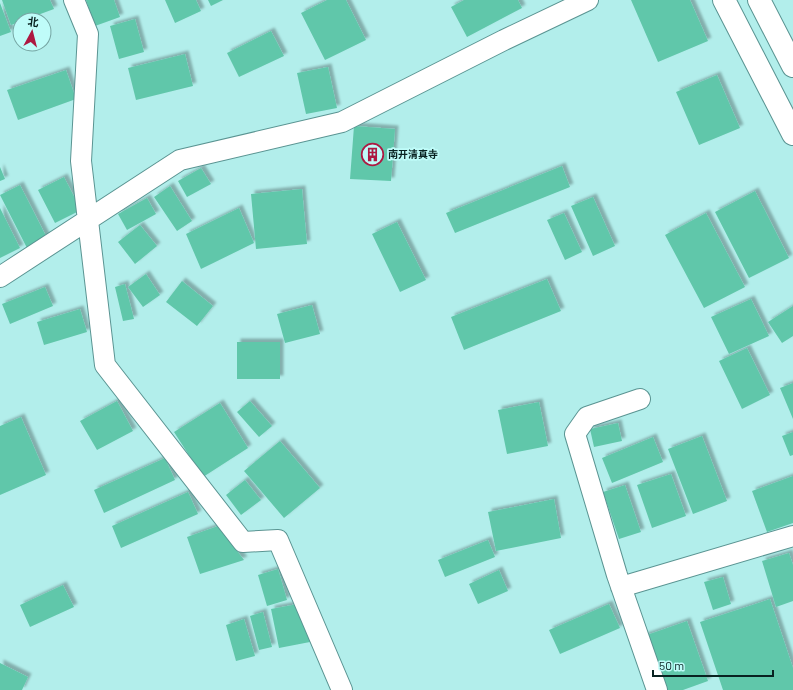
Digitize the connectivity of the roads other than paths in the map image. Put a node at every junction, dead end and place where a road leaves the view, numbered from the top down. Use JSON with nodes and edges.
{"nodes":[{"id":1,"x":74,"y":0,"type":"edge"},
{"id":2,"x":588,"y":0,"type":"edge"},
{"id":3,"x":724,"y":0,"type":"edge"},
{"id":4,"x":759,"y":0,"type":"edge"},
{"id":5,"x":793,"y":66,"type":"edge"},
{"id":6,"x":793,"y":134,"type":"edge"},
{"id":7,"x":88,"y":219,"type":"junction"},
{"id":8,"x":0,"y":277,"type":"edge"},
{"id":9,"x":640,"y":399,"type":"dead end"},
{"id":10,"x":793,"y":536,"type":"edge"},
{"id":11,"x":621,"y":587,"type":"junction"},
{"id":12,"x":342,"y":690,"type":"edge"},
{"id":13,"x":657,"y":690,"type":"edge"}],
"edges":[{"from":1,"to":7,"type":"street"},
{"from":2,"to":7,"type":"street"},
{"from":3,"to":6,"type":"main road"},
{"from":4,"to":5,"type":"main road"},
{"from":7,"to":8,"type":"street"},
{"from":7,"to":12,"type":"street"},
{"from":9,"to":11,"type":"street"},
{"from":10,"to":11,"type":"street"},
{"from":11,"to":13,"type":"street"}]}
